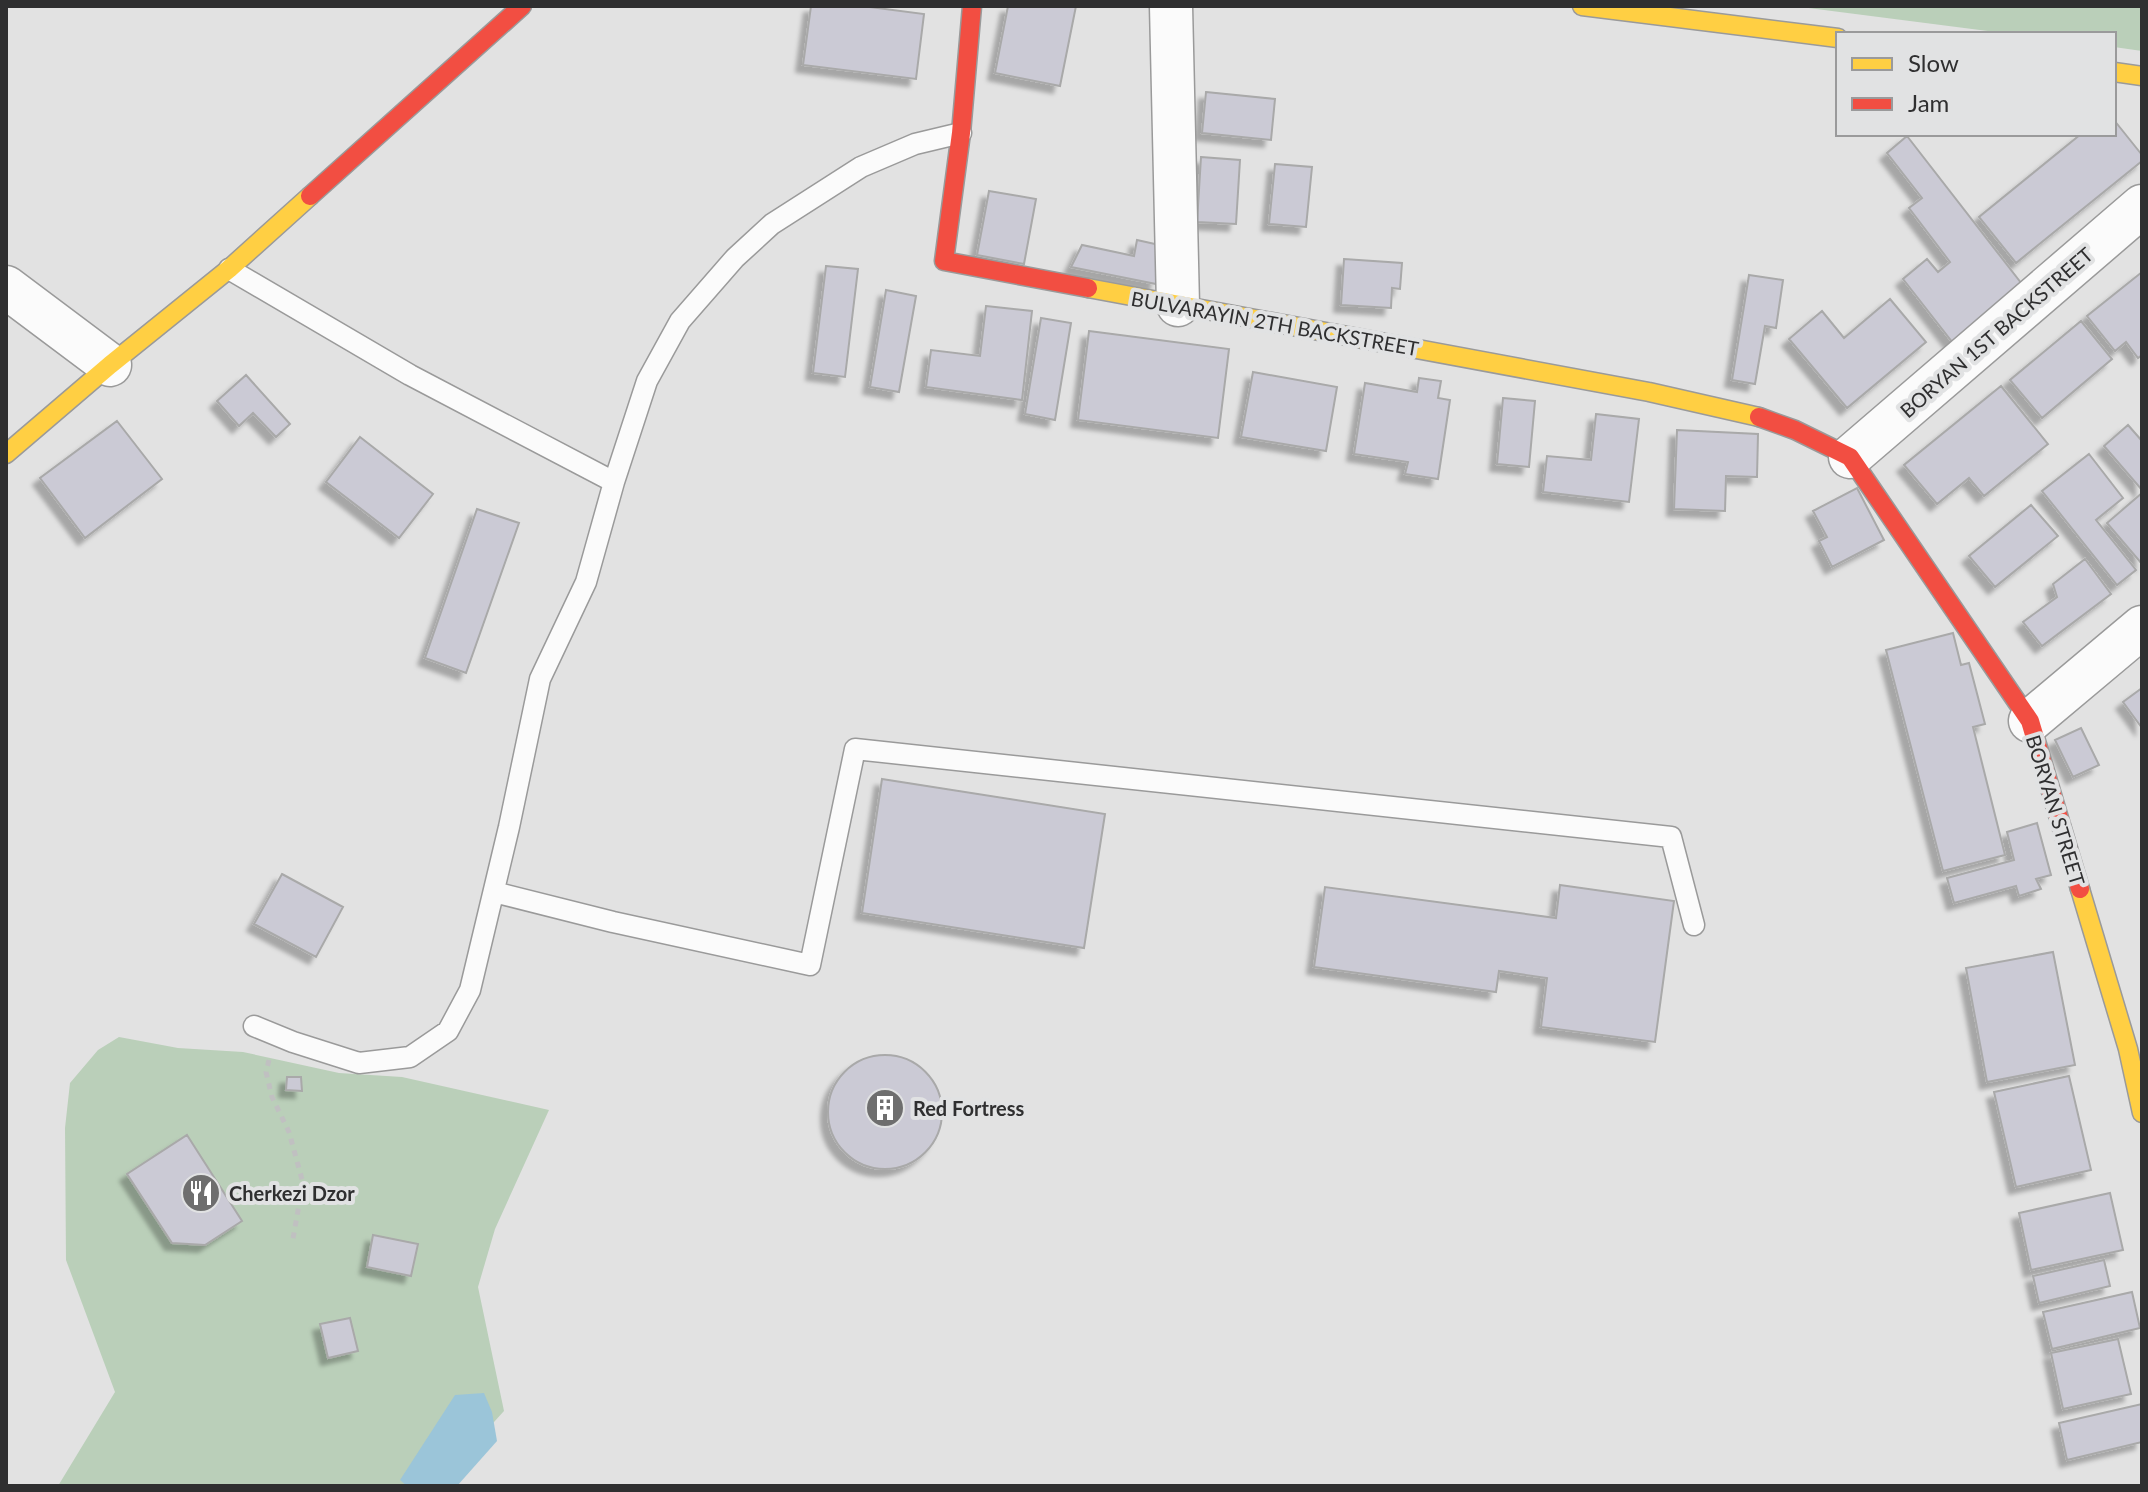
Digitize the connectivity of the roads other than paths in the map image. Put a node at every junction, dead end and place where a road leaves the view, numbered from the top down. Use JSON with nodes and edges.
{"nodes":[{"id":1,"x":522,"y":6,"type":"edge"},
{"id":2,"x":972,"y":6,"type":"edge"},
{"id":3,"x":1171,"y":6,"type":"edge"},
{"id":4,"x":1582,"y":6,"type":"edge"},
{"id":5,"x":1836,"y":38,"type":"edge"},
{"id":6,"x":2116,"y":72,"type":"edge"},
{"id":7,"x":2142,"y":76,"type":"edge"},
{"id":8,"x":961,"y":133,"type":"junction"},
{"id":9,"x":2142,"y":206,"type":"edge"},
{"id":10,"x":229,"y":269,"type":"junction"},
{"id":11,"x":6,"y":287,"type":"edge"},
{"id":12,"x":1178,"y":305,"type":"junction"},
{"id":13,"x":110,"y":365,"type":"junction"},
{"id":14,"x":6,"y":454,"type":"edge"},
{"id":15,"x":1850,"y":457,"type":"junction"},
{"id":16,"x":614,"y":482,"type":"junction"},
{"id":17,"x":2142,"y":627,"type":"edge"},
{"id":18,"x":2030,"y":721,"type":"junction"},
{"id":19,"x":494,"y":892,"type":"junction"},
{"id":20,"x":1694,"y":925,"type":"dead end"},
{"id":21,"x":254,"y":1026,"type":"dead end"},
{"id":22,"x":2135,"y":1043,"type":"edge"},
{"id":23,"x":2142,"y":1113,"type":"edge"}],
"edges":[{"from":1,"to":10,"type":"street"},
{"from":2,"to":8,"type":"street","name":"BULVARAYIN 2TH BACKSTREET"},
{"from":3,"to":12,"type":"street"},
{"from":4,"to":5,"type":"street"},
{"from":6,"to":7,"type":"street"},
{"from":8,"to":12,"type":"street","name":"BULVARAYIN 2TH BACKSTREET"},
{"from":8,"to":16,"type":"lane"},
{"from":9,"to":15,"type":"street","name":"BORYAN 1ST BACKSTREET"},
{"from":10,"to":13,"type":"street"},
{"from":10,"to":16,"type":"lane"},
{"from":11,"to":13,"type":"street"},
{"from":12,"to":15,"type":"street","name":"BULVARAYIN 2TH BACKSTREET"},
{"from":13,"to":14,"type":"street"},
{"from":15,"to":18,"type":"street","name":"BORYAN STREET"},
{"from":16,"to":19,"type":"lane"},
{"from":17,"to":18,"type":"street"},
{"from":18,"to":22,"type":"street","name":"BORYAN STREET"},
{"from":19,"to":20,"type":"lane"},
{"from":19,"to":21,"type":"lane"},
{"from":22,"to":23,"type":"street","name":"BORYAN STREET"}]}
